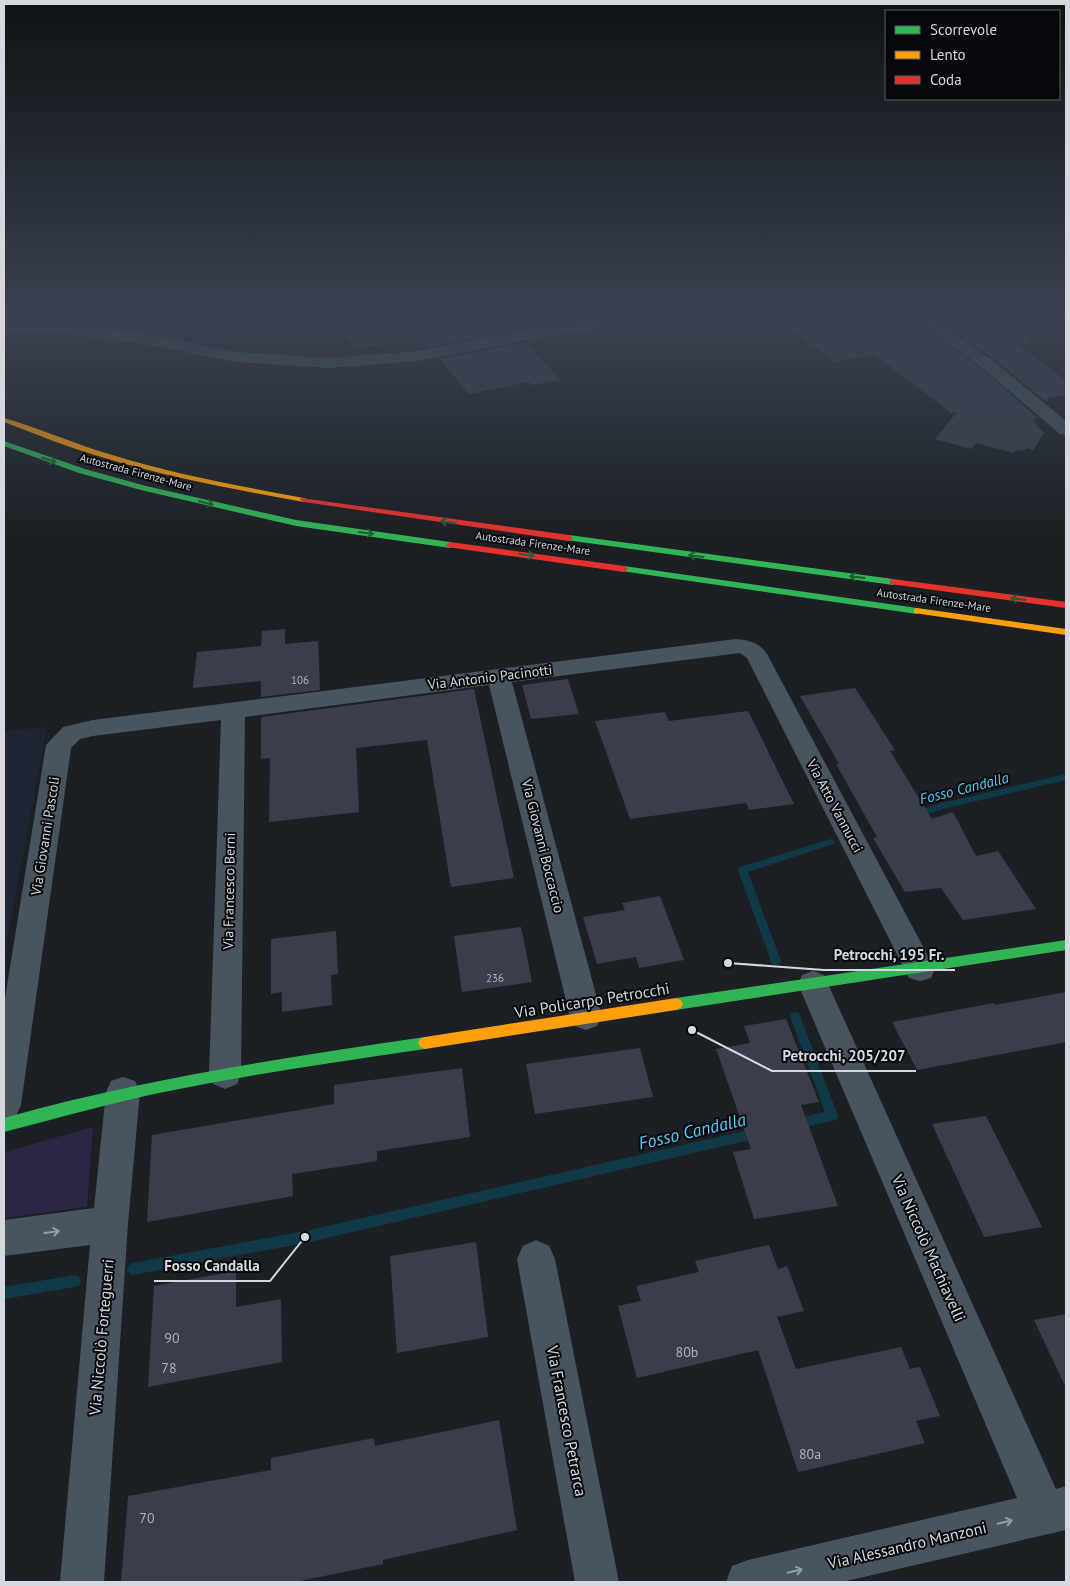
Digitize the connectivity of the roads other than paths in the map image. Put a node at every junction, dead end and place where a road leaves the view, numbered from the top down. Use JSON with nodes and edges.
{"nodes":[{"id":1,"x":1019,"y":391,"type":"edge"},
{"id":2,"x":4,"y":420,"type":"edge"},
{"id":3,"x":1066,"y":430,"type":"edge"},
{"id":4,"x":4,"y":443,"type":"edge"},
{"id":5,"x":1066,"y":605,"type":"edge"},
{"id":6,"x":1066,"y":632,"type":"edge"},
{"id":7,"x":746,"y":647,"type":"joint"},
{"id":8,"x":499,"y":676,"type":"junction"},
{"id":9,"x":233,"y":709,"type":"junction"},
{"id":10,"x":1066,"y":945,"type":"edge"},
{"id":11,"x":920,"y":968,"type":"junction"},
{"id":12,"x":813,"y":984,"type":"junction"},
{"id":13,"x":586,"y":1017,"type":"junction"},
{"id":14,"x":226,"y":1074,"type":"junction"},
{"id":15,"x":123,"y":1092,"type":"junction"},
{"id":16,"x":4,"y":1105,"type":"edge"},
{"id":17,"x":4,"y":1125,"type":"edge"},
{"id":18,"x":110,"y":1224,"type":"junction"},
{"id":19,"x":4,"y":1238,"type":"edge"},
{"id":20,"x":536,"y":1259,"type":"dead end"},
{"id":21,"x":1056,"y":1510,"type":"edge"},
{"id":22,"x":82,"y":1582,"type":"edge"},
{"id":23,"x":597,"y":1582,"type":"edge"},
{"id":24,"x":748,"y":1582,"type":"edge"}],
"edges":[{"from":1,"to":3,"type":"street"},
{"from":5,"to":2,"type":"main road","name":"Autostrada Firenze-Mare","one_way":true},
{"from":4,"to":6,"type":"main road","name":"Autostrada Firenze-Mare","one_way":true},
{"from":7,"to":8,"type":"street","name":"Via Antonio Pacinotti"},
{"from":7,"to":11,"type":"street","name":"Via Atto Vannucci"},
{"from":8,"to":9,"type":"street","name":"Via Antonio Pacinotti"},
{"from":8,"to":13,"type":"street","name":"Via Giovanni Boccaccio"},
{"from":9,"to":14,"type":"street","name":"Via Francesco Berni"},
{"from":9,"to":16,"type":"street","name":"Via Giovanni Pascoli"},
{"from":10,"to":11,"type":"main road","name":"Via Policarpo Petrocchi"},
{"from":11,"to":12,"type":"main road","name":"Via Policarpo Petrocchi"},
{"from":12,"to":13,"type":"main road","name":"Via Policarpo Petrocchi"},
{"from":12,"to":21,"type":"street","name":"Via Niccolò Machiavelli"},
{"from":13,"to":14,"type":"main road","name":"Via Policarpo Petrocchi"},
{"from":14,"to":15,"type":"main road","name":"Via Policarpo Petrocchi"},
{"from":15,"to":17,"type":"main road","name":"Via Policarpo Petrocchi"},
{"from":15,"to":18,"type":"street","name":"Via Niccolò Forteguerri"},
{"from":19,"to":18,"type":"street","one_way":true},
{"from":18,"to":22,"type":"street","name":"Via Niccolò Forteguerri"},
{"from":20,"to":23,"type":"street","name":"Via Francesco Petrarca"},
{"from":24,"to":21,"type":"street","name":"Via Alessandro Manzoni","one_way":true}]}
